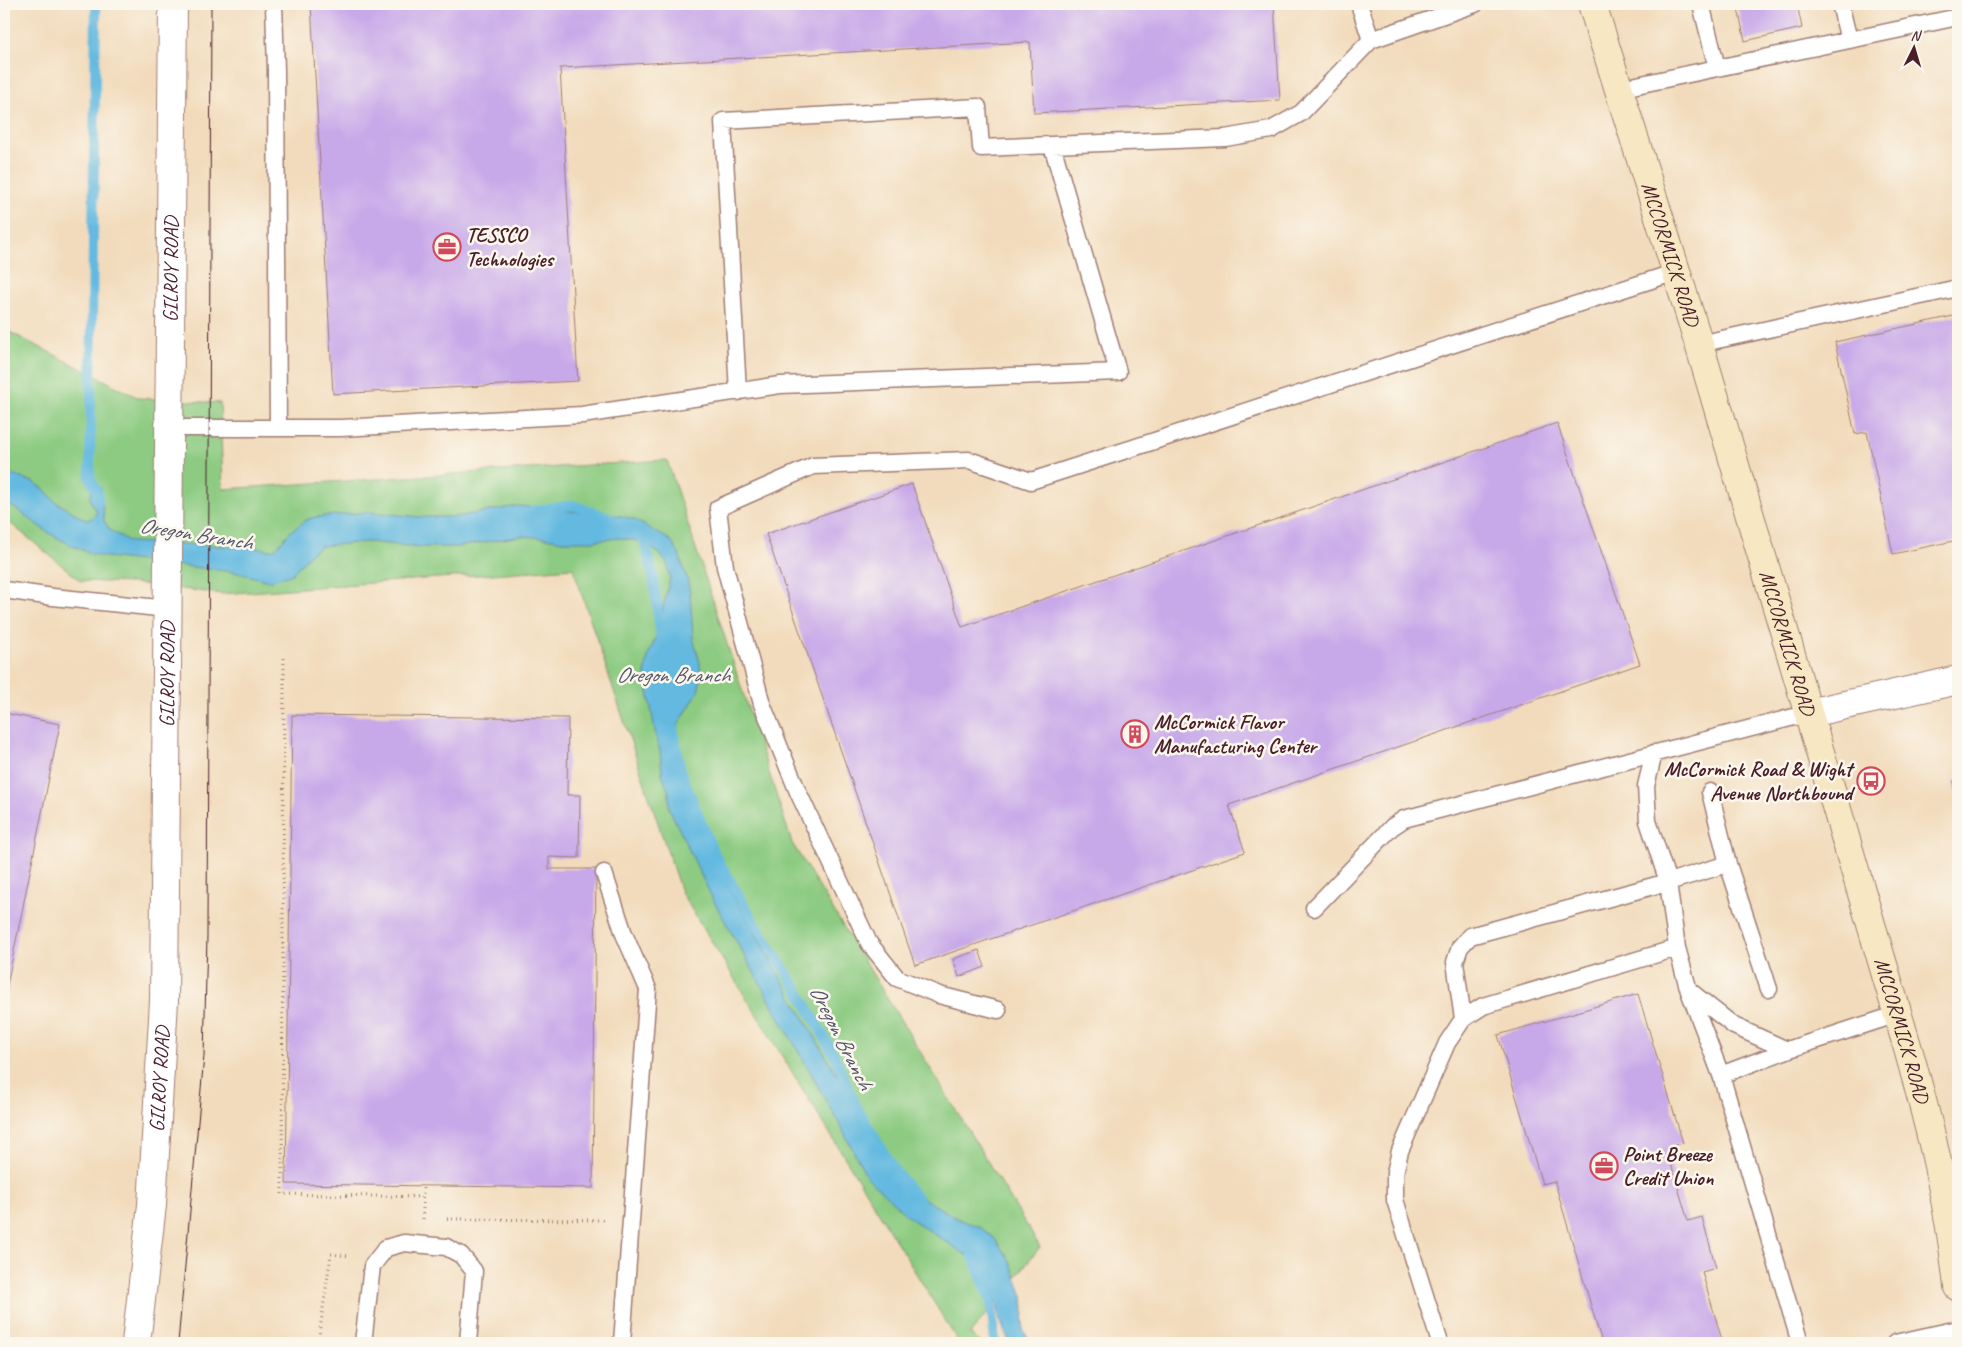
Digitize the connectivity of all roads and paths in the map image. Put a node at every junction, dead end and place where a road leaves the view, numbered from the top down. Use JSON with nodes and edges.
{"nodes":[{"id":1,"x":174,"y":4,"type":"edge"},
{"id":2,"x":274,"y":4,"type":"edge"},
{"id":3,"x":1359,"y":4,"type":"edge"},
{"id":4,"x":1475,"y":4,"type":"edge"},
{"id":5,"x":1592,"y":4,"type":"edge"},
{"id":6,"x":1701,"y":4,"type":"edge"},
{"id":7,"x":1840,"y":4,"type":"edge"},
{"id":8,"x":1450,"y":8,"type":"edge"},
{"id":9,"x":1958,"y":17,"type":"edge"},
{"id":10,"x":1371,"y":40,"type":"junction"},
{"id":11,"x":1849,"y":40,"type":"junction"},
{"id":12,"x":1717,"y":68,"type":"junction"},
{"id":13,"x":1618,"y":89,"type":"junction"},
{"id":14,"x":1052,"y":145,"type":"junction"},
{"id":15,"x":1676,"y":272,"type":"junction"},
{"id":16,"x":1958,"y":288,"type":"edge"},
{"id":17,"x":1699,"y":344,"type":"junction"},
{"id":18,"x":738,"y":392,"type":"junction"},
{"id":19,"x":169,"y":428,"type":"junction"},
{"id":20,"x":278,"y":428,"type":"junction"},
{"id":21,"x":4,"y":590,"type":"edge"},
{"id":22,"x":168,"y":609,"type":"junction"},
{"id":23,"x":284,"y":658,"type":"dead end"},
{"id":24,"x":1958,"y":680,"type":"edge"},
{"id":25,"x":1809,"y":713,"type":"junction"},
{"id":26,"x":1654,"y":753,"type":"junction"},
{"id":27,"x":1710,"y":792,"type":"dead end"},
{"id":28,"x":1728,"y":864,"type":"junction"},
{"id":29,"x":604,"y":872,"type":"dead end"},
{"id":30,"x":1668,"y":882,"type":"junction"},
{"id":31,"x":1314,"y":908,"type":"dead end"},
{"id":32,"x":1677,"y":948,"type":"junction"},
{"id":33,"x":1769,"y":989,"type":"dead end"},
{"id":34,"x":1690,"y":991,"type":"junction"},
{"id":35,"x":998,"y":1010,"type":"dead end"},
{"id":36,"x":1898,"y":1014,"type":"junction"},
{"id":37,"x":1464,"y":1019,"type":"junction"},
{"id":38,"x":1786,"y":1050,"type":"junction"},
{"id":39,"x":1721,"y":1075,"type":"junction"},
{"id":40,"x":423,"y":1186,"type":"dead end"},
{"id":41,"x":423,"y":1197,"type":"junction"},
{"id":42,"x":423,"y":1245,"type":"junction"},
{"id":43,"x":1958,"y":1287,"type":"edge"},
{"id":44,"x":1958,"y":1329,"type":"edge"},
{"id":45,"x":136,"y":1343,"type":"edge"},
{"id":46,"x":363,"y":1343,"type":"edge"},
{"id":47,"x":468,"y":1343,"type":"edge"},
{"id":48,"x":622,"y":1343,"type":"edge"},
{"id":49,"x":1440,"y":1343,"type":"edge"},
{"id":50,"x":1800,"y":1343,"type":"edge"},
{"id":51,"x":1894,"y":1343,"type":"edge"}],
"edges":[{"from":1,"to":19,"type":"street","name":"GILROY ROAD"},
{"from":2,"to":20,"type":"lane"},
{"from":3,"to":10,"type":"lane"},
{"from":4,"to":8,"type":"lane"},
{"from":5,"to":13,"type":"main road","name":"MCCORMICK ROAD"},
{"from":6,"to":12,"type":"lane"},
{"from":7,"to":11,"type":"lane"},
{"from":8,"to":10,"type":"lane"},
{"from":9,"to":11,"type":"lane"},
{"from":10,"to":14,"type":"lane"},
{"from":11,"to":12,"type":"lane"},
{"from":12,"to":13,"type":"lane"},
{"from":13,"to":15,"type":"main road","name":"MCCORMICK ROAD"},
{"from":14,"to":18,"type":"lane"},
{"from":14,"to":18,"type":"lane"},
{"from":15,"to":17,"type":"main road","name":"MCCORMICK ROAD"},
{"from":15,"to":35,"type":"lane"},
{"from":16,"to":17,"type":"lane"},
{"from":17,"to":25,"type":"main road","name":"MCCORMICK ROAD"},
{"from":18,"to":20,"type":"lane"},
{"from":19,"to":20,"type":"lane"},
{"from":19,"to":22,"type":"street","name":"GILROY ROAD"},
{"from":21,"to":22,"type":"lane"},
{"from":22,"to":45,"type":"street","name":"GILROY ROAD"},
{"from":23,"to":41,"type":"path"},
{"from":24,"to":25,"type":"street"},
{"from":25,"to":26,"type":"lane"},
{"from":25,"to":36,"type":"main road","name":"MCCORMICK ROAD"},
{"from":26,"to":30,"type":"lane"},
{"from":26,"to":31,"type":"lane"},
{"from":27,"to":28,"type":"lane"},
{"from":28,"to":30,"type":"lane"},
{"from":28,"to":33,"type":"lane"},
{"from":29,"to":48,"type":"lane"},
{"from":30,"to":32,"type":"lane"},
{"from":30,"to":37,"type":"lane"},
{"from":32,"to":34,"type":"lane"},
{"from":32,"to":37,"type":"lane"},
{"from":34,"to":38,"type":"lane"},
{"from":34,"to":39,"type":"lane"},
{"from":36,"to":38,"type":"lane"},
{"from":36,"to":43,"type":"main road","name":"MCCORMICK ROAD"},
{"from":37,"to":49,"type":"lane"},
{"from":38,"to":39,"type":"lane"},
{"from":39,"to":50,"type":"lane"},
{"from":40,"to":41,"type":"path"},
{"from":41,"to":42,"type":"path"},
{"from":42,"to":46,"type":"lane"},
{"from":42,"to":47,"type":"lane"},
{"from":44,"to":51,"type":"lane"}]}
